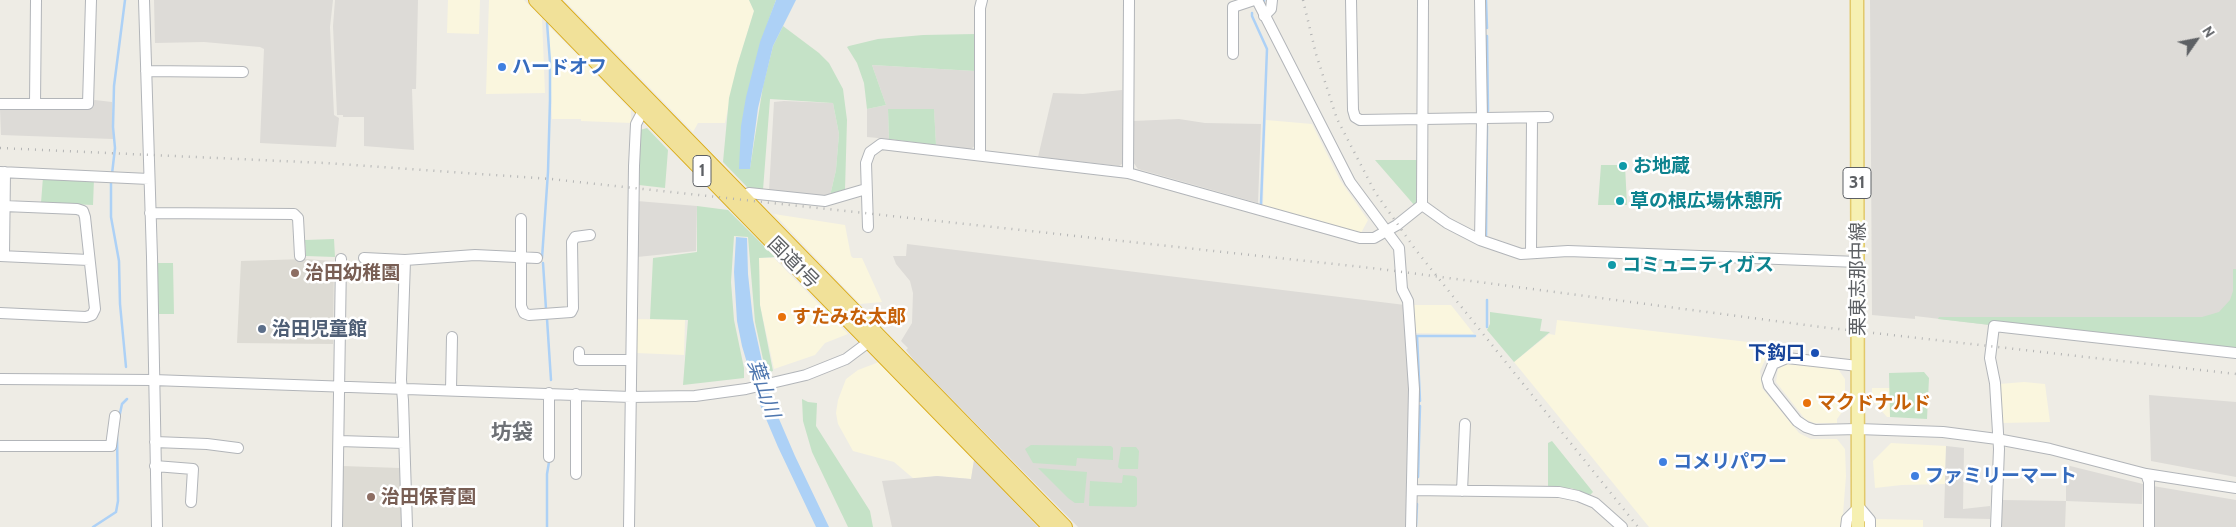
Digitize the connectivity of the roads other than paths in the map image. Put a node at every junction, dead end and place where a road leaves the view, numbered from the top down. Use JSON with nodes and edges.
{"nodes":[{"id":1,"x":36,"y":0,"type":"edge"},
{"id":2,"x":91,"y":0,"type":"edge"},
{"id":3,"x":144,"y":0,"type":"edge"},
{"id":4,"x":536,"y":0,"type":"edge"},
{"id":5,"x":551,"y":0,"type":"edge"},
{"id":6,"x":982,"y":0,"type":"edge"},
{"id":7,"x":1128,"y":0,"type":"edge"},
{"id":8,"x":1256,"y":0,"type":"edge"},
{"id":9,"x":1272,"y":0,"type":"edge"},
{"id":10,"x":1351,"y":0,"type":"edge"},
{"id":11,"x":1423,"y":0,"type":"edge"},
{"id":12,"x":1480,"y":0,"type":"edge"},
{"id":13,"x":1857,"y":0,"type":"edge"},
{"id":14,"x":1264,"y":16,"type":"junction"},
{"id":15,"x":1233,"y":54,"type":"dead end"},
{"id":16,"x":146,"y":71,"type":"junction"},
{"id":17,"x":243,"y":72,"type":"dead end"},
{"id":18,"x":0,"y":104,"type":"edge"},
{"id":19,"x":35,"y":104,"type":"junction"},
{"id":20,"x":646,"y":105,"type":"junction"},
{"id":21,"x":1548,"y":117,"type":"dead end"},
{"id":22,"x":1482,"y":119,"type":"junction"},
{"id":23,"x":1532,"y":119,"type":"junction"},
{"id":24,"x":1423,"y":120,"type":"junction"},
{"id":25,"x":980,"y":155,"type":"junction"},
{"id":26,"x":2,"y":172,"type":"edge"},
{"id":27,"x":1128,"y":173,"type":"junction"},
{"id":28,"x":149,"y":179,"type":"junction"},
{"id":29,"x":861,"y":190,"type":"junction"},
{"id":30,"x":744,"y":196,"type":"junction"},
{"id":31,"x":1422,"y":205,"type":"junction"},
{"id":32,"x":4,"y":206,"type":"junction"},
{"id":33,"x":150,"y":213,"type":"junction"},
{"id":34,"x":521,"y":219,"type":"dead end"},
{"id":35,"x":868,"y":227,"type":"dead end"},
{"id":36,"x":1387,"y":231,"type":"junction"},
{"id":37,"x":590,"y":235,"type":"dead end"},
{"id":38,"x":1480,"y":240,"type":"junction"},
{"id":39,"x":1531,"y":254,"type":"junction"},
{"id":40,"x":2,"y":256,"type":"edge"},
{"id":41,"x":300,"y":256,"type":"dead end"},
{"id":42,"x":364,"y":258,"type":"dead end"},
{"id":43,"x":521,"y":258,"type":"junction"},
{"id":44,"x":537,"y":258,"type":"dead end"},
{"id":45,"x":341,"y":259,"type":"dead end"},
{"id":46,"x":89,"y":260,"type":"junction"},
{"id":47,"x":405,"y":260,"type":"junction"},
{"id":48,"x":1858,"y":262,"type":"junction"},
{"id":49,"x":0,"y":313,"type":"edge"},
{"id":50,"x":452,"y":337,"type":"dead end"},
{"id":51,"x":874,"y":338,"type":"junction"},
{"id":52,"x":579,"y":352,"type":"dead end"},
{"id":53,"x":2236,"y":353,"type":"edge"},
{"id":54,"x":631,"y":360,"type":"junction"},
{"id":55,"x":1858,"y":366,"type":"junction"},
{"id":56,"x":0,"y":379,"type":"edge"},
{"id":57,"x":153,"y":380,"type":"junction"},
{"id":58,"x":340,"y":387,"type":"junction"},
{"id":59,"x":402,"y":389,"type":"junction"},
{"id":60,"x":451,"y":390,"type":"junction"},
{"id":61,"x":549,"y":393,"type":"junction"},
{"id":62,"x":576,"y":394,"type":"junction"},
{"id":63,"x":630,"y":397,"type":"junction"},
{"id":64,"x":115,"y":416,"type":"dead end"},
{"id":65,"x":1464,"y":424,"type":"dead end"},
{"id":66,"x":1858,"y":429,"type":"junction"},
{"id":67,"x":1997,"y":439,"type":"junction"},
{"id":68,"x":155,"y":442,"type":"junction"},
{"id":69,"x":339,"y":442,"type":"junction"},
{"id":70,"x":404,"y":443,"type":"junction"},
{"id":71,"x":0,"y":446,"type":"edge"},
{"id":72,"x":238,"y":448,"type":"dead end"},
{"id":73,"x":549,"y":457,"type":"dead end"},
{"id":74,"x":155,"y":466,"type":"junction"},
{"id":75,"x":576,"y":474,"type":"dead end"},
{"id":76,"x":2146,"y":474,"type":"junction"},
{"id":77,"x":2236,"y":488,"type":"edge"},
{"id":78,"x":1412,"y":490,"type":"junction"},
{"id":79,"x":1462,"y":491,"type":"junction"},
{"id":80,"x":191,"y":502,"type":"dead end"},
{"id":81,"x":1859,"y":507,"type":"junction"},
{"id":82,"x":157,"y":527,"type":"edge"},
{"id":83,"x":337,"y":527,"type":"edge"},
{"id":84,"x":406,"y":527,"type":"edge"},
{"id":85,"x":629,"y":527,"type":"edge"},
{"id":86,"x":1050,"y":527,"type":"edge"},
{"id":87,"x":1065,"y":527,"type":"edge"},
{"id":88,"x":1411,"y":527,"type":"edge"},
{"id":89,"x":1622,"y":527,"type":"edge"},
{"id":90,"x":1846,"y":527,"type":"edge"},
{"id":91,"x":1858,"y":527,"type":"edge"},
{"id":92,"x":1870,"y":527,"type":"edge"},
{"id":93,"x":1996,"y":527,"type":"edge"},
{"id":94,"x":2149,"y":527,"type":"edge"}],
"edges":[{"from":1,"to":19,"type":"street"},
{"from":2,"to":19,"type":"street"},
{"from":3,"to":16,"type":"street"},
{"from":4,"to":20,"type":"highway","name":"国道1号","number":"1"},
{"from":5,"to":20,"type":"highway","name":"国道1号","number":"1"},
{"from":6,"to":25,"type":"street"},
{"from":7,"to":27,"type":"street"},
{"from":8,"to":14,"type":"street"},
{"from":8,"to":15,"type":"street"},
{"from":9,"to":14,"type":"street"},
{"from":10,"to":24,"type":"street"},
{"from":11,"to":24,"type":"street"},
{"from":12,"to":22,"type":"street"},
{"from":13,"to":48,"type":"main road","name":"栗東志那中線","number":"31"},
{"from":14,"to":36,"type":"street"},
{"from":16,"to":17,"type":"street"},
{"from":16,"to":28,"type":"street"},
{"from":18,"to":19,"type":"street"},
{"from":20,"to":30,"type":"highway","name":"国道1号","number":"1"},
{"from":20,"to":51,"type":"highway","name":"国道1号","number":"1"},
{"from":20,"to":54,"type":"street"},
{"from":21,"to":23,"type":"street"},
{"from":22,"to":23,"type":"street"},
{"from":22,"to":24,"type":"street"},
{"from":22,"to":38,"type":"street"},
{"from":23,"to":39,"type":"street"},
{"from":24,"to":31,"type":"street"},
{"from":25,"to":27,"type":"street"},
{"from":25,"to":29,"type":"street"},
{"from":26,"to":28,"type":"street"},
{"from":26,"to":32,"type":"street"},
{"from":27,"to":36,"type":"street"},
{"from":28,"to":33,"type":"street"},
{"from":29,"to":30,"type":"street"},
{"from":29,"to":35,"type":"street"},
{"from":30,"to":51,"type":"highway","name":"国道1号","number":"1"},
{"from":31,"to":36,"type":"street"},
{"from":31,"to":38,"type":"street"},
{"from":32,"to":40,"type":"street"},
{"from":32,"to":46,"type":"street"},
{"from":33,"to":41,"type":"street"},
{"from":33,"to":57,"type":"street"},
{"from":34,"to":43,"type":"street"},
{"from":36,"to":78,"type":"street"},
{"from":37,"to":43,"type":"street"},
{"from":38,"to":39,"type":"street"},
{"from":39,"to":48,"type":"street"},
{"from":40,"to":46,"type":"street"},
{"from":42,"to":47,"type":"street"},
{"from":43,"to":44,"type":"street"},
{"from":43,"to":47,"type":"street"},
{"from":45,"to":58,"type":"street"},
{"from":46,"to":49,"type":"street"},
{"from":47,"to":59,"type":"street"},
{"from":48,"to":55,"type":"main road","name":"栗東志那中線","number":"31"},
{"from":50,"to":60,"type":"street"},
{"from":51,"to":63,"type":"street"},
{"from":51,"to":86,"type":"highway","name":"国道1号","number":"1"},
{"from":51,"to":87,"type":"highway","name":"国道1号","number":"1"},
{"from":52,"to":54,"type":"street"},
{"from":53,"to":67,"type":"street"},
{"from":54,"to":63,"type":"street"},
{"from":55,"to":66,"type":"main road","name":"栗東志那中線","number":"31"},
{"from":55,"to":66,"type":"street"},
{"from":56,"to":57,"type":"street"},
{"from":57,"to":58,"type":"street"},
{"from":57,"to":68,"type":"street"},
{"from":58,"to":59,"type":"street"},
{"from":58,"to":69,"type":"street"},
{"from":59,"to":60,"type":"street"},
{"from":59,"to":70,"type":"street"},
{"from":60,"to":61,"type":"street"},
{"from":61,"to":62,"type":"street"},
{"from":61,"to":73,"type":"street"},
{"from":62,"to":63,"type":"street"},
{"from":62,"to":75,"type":"street"},
{"from":63,"to":85,"type":"street"},
{"from":64,"to":71,"type":"street"},
{"from":65,"to":79,"type":"street"},
{"from":66,"to":67,"type":"street"},
{"from":66,"to":81,"type":"main road","name":"栗東志那中線","number":"31"},
{"from":67,"to":76,"type":"street"},
{"from":67,"to":93,"type":"street"},
{"from":68,"to":72,"type":"street"},
{"from":68,"to":74,"type":"street"},
{"from":69,"to":70,"type":"street"},
{"from":69,"to":83,"type":"street"},
{"from":70,"to":84,"type":"street"},
{"from":74,"to":80,"type":"street"},
{"from":74,"to":82,"type":"street"},
{"from":76,"to":77,"type":"street"},
{"from":76,"to":94,"type":"street"},
{"from":78,"to":79,"type":"street"},
{"from":78,"to":88,"type":"street"},
{"from":79,"to":89,"type":"street"},
{"from":81,"to":90,"type":"street"},
{"from":81,"to":91,"type":"main road","name":"栗東志那中線","number":"31"},
{"from":81,"to":92,"type":"street"}]}
